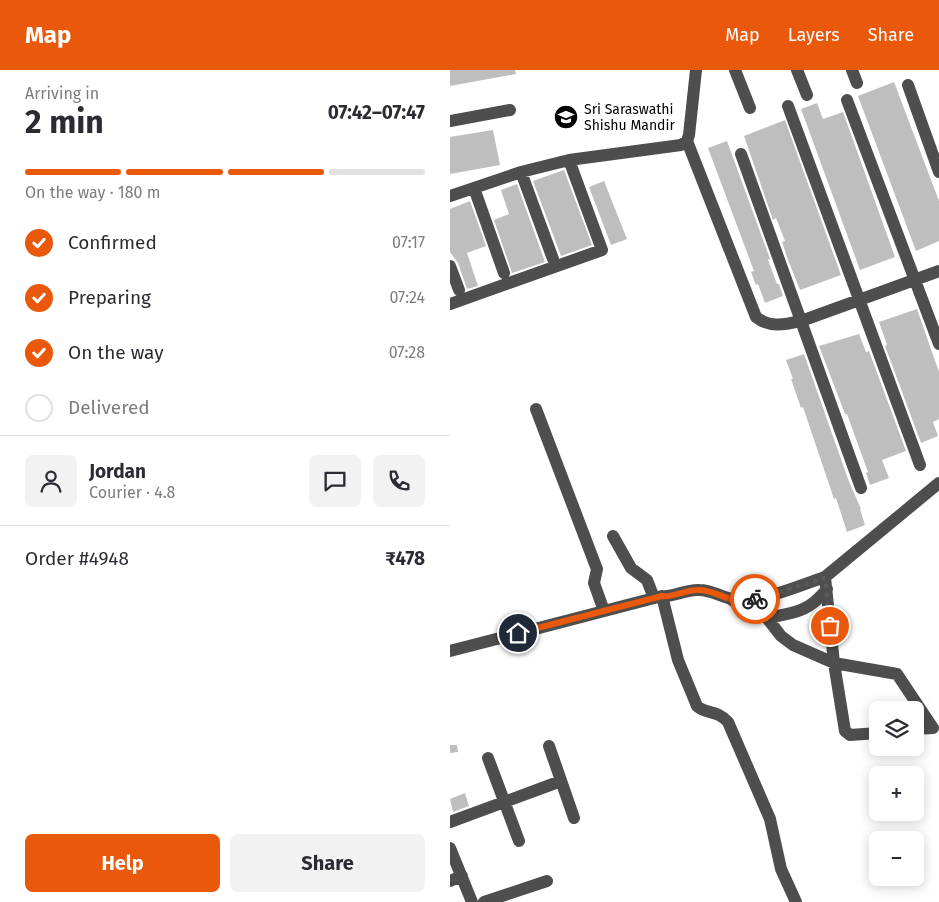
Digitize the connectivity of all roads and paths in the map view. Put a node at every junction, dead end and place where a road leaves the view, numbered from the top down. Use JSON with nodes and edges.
{"nodes":[{"id":1,"x":696,"y":70,"type":"edge"},
{"id":2,"x":735,"y":70,"type":"edge"},
{"id":3,"x":796,"y":70,"type":"edge"},
{"id":4,"x":852,"y":70,"type":"edge"},
{"id":5,"x":857,"y":83,"type":"dead end"},
{"id":6,"x":908,"y":85,"type":"dead end"},
{"id":7,"x":807,"y":95,"type":"dead end"},
{"id":8,"x":847,"y":100,"type":"dead end"},
{"id":9,"x":788,"y":106,"type":"dead end"},
{"id":10,"x":750,"y":108,"type":"dead end"},
{"id":11,"x":510,"y":110,"type":"dead end"},
{"id":12,"x":450,"y":121,"type":"edge"},
{"id":13,"x":687,"y":141,"type":"junction"},
{"id":14,"x":741,"y":154,"type":"dead end"},
{"id":15,"x":568,"y":160,"type":"junction"},
{"id":16,"x":521,"y":172,"type":"junction"},
{"id":17,"x":939,"y":172,"type":"edge"},
{"id":18,"x":474,"y":188,"type":"junction"},
{"id":19,"x":450,"y":196,"type":"edge"},
{"id":20,"x":553,"y":259,"type":"dead end"},
{"id":21,"x":450,"y":266,"type":"edge"},
{"id":22,"x":939,"y":271,"type":"edge"},
{"id":23,"x":504,"y":273,"type":"dead end"},
{"id":24,"x":915,"y":280,"type":"junction"},
{"id":25,"x":459,"y":290,"type":"dead end"},
{"id":26,"x":859,"y":299,"type":"junction"},
{"id":27,"x":450,"y":304,"type":"edge"},
{"id":28,"x":801,"y":321,"type":"junction"},
{"id":29,"x":939,"y":344,"type":"edge"},
{"id":30,"x":536,"y":409,"type":"dead end"},
{"id":31,"x":920,"y":465,"type":"dead end"},
{"id":32,"x":939,"y":483,"type":"edge"},
{"id":33,"x":861,"y":488,"type":"dead end"},
{"id":34,"x":612,"y":536,"type":"dead end"},
{"id":35,"x":826,"y":584,"type":"junction"},
{"id":36,"x":658,"y":597,"type":"junction"},
{"id":37,"x":731,"y":599,"type":"junction"},
{"id":38,"x":604,"y":611,"type":"junction"},
{"id":39,"x":767,"y":618,"type":"junction"},
{"id":40,"x":450,"y":651,"type":"edge"},
{"id":41,"x":834,"y":663,"type":"junction"},
{"id":42,"x":915,"y":701,"type":"edge"},
{"id":43,"x":924,"y":714,"type":"edge"},
{"id":44,"x":924,"y":728,"type":"edge"},
{"id":45,"x":869,"y":734,"type":"edge"},
{"id":46,"x":549,"y":746,"type":"dead end"},
{"id":47,"x":488,"y":758,"type":"dead end"},
{"id":48,"x":561,"y":781,"type":"junction"},
{"id":49,"x":504,"y":802,"type":"junction"},
{"id":50,"x":574,"y":818,"type":"dead end"},
{"id":51,"x":450,"y":822,"type":"edge"},
{"id":52,"x":519,"y":840,"type":"dead end"},
{"id":53,"x":450,"y":848,"type":"edge"},
{"id":54,"x":456,"y":879,"type":"edge"},
{"id":55,"x":547,"y":881,"type":"dead end"},
{"id":56,"x":472,"y":902,"type":"edge"},
{"id":57,"x":484,"y":902,"type":"edge"},
{"id":58,"x":796,"y":902,"type":"edge"}],
"edges":[{"from":1,"to":13,"type":"street"},
{"from":2,"to":10,"type":"street"},
{"from":3,"to":7,"type":"street"},
{"from":4,"to":5,"type":"street"},
{"from":6,"to":17,"type":"street"},
{"from":8,"to":24,"type":"street"},
{"from":9,"to":26,"type":"street"},
{"from":11,"to":12,"type":"street"},
{"from":13,"to":15,"type":"street"},
{"from":13,"to":28,"type":"street"},
{"from":14,"to":28,"type":"street"},
{"from":15,"to":16,"type":"street"},
{"from":15,"to":27,"type":"street"},
{"from":16,"to":18,"type":"street"},
{"from":16,"to":20,"type":"street"},
{"from":18,"to":19,"type":"street"},
{"from":18,"to":23,"type":"street"},
{"from":21,"to":25,"type":"street"},
{"from":22,"to":24,"type":"street"},
{"from":24,"to":26,"type":"street"},
{"from":24,"to":29,"type":"street"},
{"from":26,"to":28,"type":"street"},
{"from":26,"to":31,"type":"street"},
{"from":28,"to":33,"type":"street"},
{"from":30,"to":38,"type":"street"},
{"from":32,"to":35,"type":"street"},
{"from":34,"to":36,"type":"street"},
{"from":35,"to":37,"type":"street"},
{"from":35,"to":39,"type":"street"},
{"from":35,"to":41,"type":"street"},
{"from":36,"to":37,"type":"street"},
{"from":36,"to":38,"type":"street"},
{"from":36,"to":58,"type":"street"},
{"from":37,"to":39,"type":"street"},
{"from":38,"to":40,"type":"street"},
{"from":39,"to":41,"type":"street"},
{"from":41,"to":42,"type":"street"},
{"from":41,"to":45,"type":"street"},
{"from":43,"to":44,"type":"street"},
{"from":46,"to":48,"type":"street"},
{"from":47,"to":49,"type":"street"},
{"from":48,"to":49,"type":"street"},
{"from":48,"to":50,"type":"street"},
{"from":49,"to":51,"type":"street"},
{"from":49,"to":52,"type":"street"},
{"from":53,"to":54,"type":"street"},
{"from":54,"to":56,"type":"street"},
{"from":55,"to":57,"type":"street"}]}
